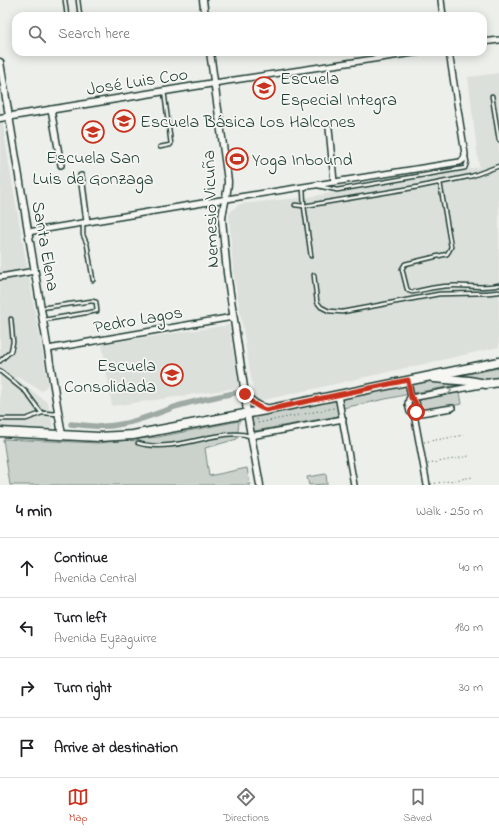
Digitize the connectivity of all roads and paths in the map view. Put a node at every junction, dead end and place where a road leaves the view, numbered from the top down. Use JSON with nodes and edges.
{"nodes":[{"id":1,"x":64,"y":0,"type":"edge"},
{"id":2,"x":78,"y":0,"type":"edge"},
{"id":3,"x":203,"y":0,"type":"edge"},
{"id":4,"x":441,"y":0,"type":"edge"},
{"id":5,"x":66,"y":12,"type":"edge"},
{"id":6,"x":80,"y":12,"type":"edge"},
{"id":7,"x":204,"y":12,"type":"edge"},
{"id":8,"x":442,"y":12,"type":"edge"},
{"id":9,"x":499,"y":40,"type":"edge"},
{"id":10,"x":487,"y":42,"type":"edge"},
{"id":11,"x":211,"y":56,"type":"edge"},
{"id":12,"x":393,"y":56,"type":"edge"},
{"id":13,"x":450,"y":56,"type":"edge"},
{"id":14,"x":0,"y":62,"type":"edge"},
{"id":15,"x":214,"y":83,"type":"junction"},
{"id":16,"x":164,"y":91,"type":"junction"},
{"id":17,"x":492,"y":96,"type":"dead end"},
{"id":18,"x":51,"y":110,"type":"junction"},
{"id":19,"x":9,"y":116,"type":"junction"},
{"id":20,"x":0,"y":118,"type":"edge"},
{"id":21,"x":329,"y":128,"type":"dead end"},
{"id":22,"x":499,"y":140,"type":"edge"},
{"id":23,"x":160,"y":147,"type":"dead end"},
{"id":24,"x":465,"y":152,"type":"junction"},
{"id":25,"x":62,"y":165,"type":"dead end"},
{"id":26,"x":499,"y":166,"type":"edge"},
{"id":27,"x":81,"y":176,"type":"dead end"},
{"id":28,"x":334,"y":182,"type":"junction"},
{"id":29,"x":440,"y":183,"type":"junction"},
{"id":30,"x":314,"y":185,"type":"junction"},
{"id":31,"x":302,"y":187,"type":"junction"},
{"id":32,"x":226,"y":199,"type":"junction"},
{"id":33,"x":295,"y":205,"type":"dead end"},
{"id":34,"x":304,"y":206,"type":"junction"},
{"id":35,"x":85,"y":223,"type":"junction"},
{"id":36,"x":28,"y":232,"type":"junction"},
{"id":37,"x":311,"y":256,"type":"dead end"},
{"id":38,"x":35,"y":271,"type":"junction"},
{"id":39,"x":314,"y":275,"type":"dead end"},
{"id":40,"x":0,"y":277,"type":"edge"},
{"id":41,"x":93,"y":280,"type":"dead end"},
{"id":42,"x":499,"y":285,"type":"edge"},
{"id":43,"x":499,"y":292,"type":"edge"},
{"id":44,"x":41,"y":308,"type":"junction"},
{"id":45,"x":233,"y":317,"type":"junction"},
{"id":46,"x":10,"y":319,"type":"dead end"},
{"id":47,"x":43,"y":320,"type":"junction"},
{"id":48,"x":48,"y":349,"type":"junction"},
{"id":49,"x":0,"y":361,"type":"edge"},
{"id":50,"x":499,"y":362,"type":"edge"},
{"id":51,"x":0,"y":371,"type":"edge"},
{"id":52,"x":424,"y":377,"type":"junction"},
{"id":53,"x":408,"y":380,"type":"junction"},
{"id":54,"x":486,"y":384,"type":"junction"},
{"id":55,"x":499,"y":384,"type":"edge"},
{"id":56,"x":245,"y":394,"type":"junction"},
{"id":57,"x":338,"y":395,"type":"junction"},
{"id":58,"x":411,"y":398,"type":"junction"},
{"id":59,"x":334,"y":405,"type":"dead end"},
{"id":60,"x":452,"y":408,"type":"dead end"},
{"id":61,"x":266,"y":410,"type":"junction"},
{"id":62,"x":256,"y":411,"type":"junction"},
{"id":63,"x":43,"y":413,"type":"junction"},
{"id":64,"x":247,"y":413,"type":"junction"},
{"id":65,"x":59,"y":414,"type":"junction"},
{"id":66,"x":414,"y":414,"type":"junction"},
{"id":67,"x":0,"y":419,"type":"edge"},
{"id":68,"x":342,"y":419,"type":"junction"},
{"id":69,"x":0,"y":432,"type":"edge"},
{"id":70,"x":62,"y":435,"type":"junction"},
{"id":71,"x":465,"y":435,"type":"dead end"},
{"id":72,"x":251,"y":436,"type":"junction"},
{"id":73,"x":424,"y":442,"type":"dead end"},
{"id":74,"x":138,"y":443,"type":"dead end"},
{"id":75,"x":469,"y":456,"type":"dead end"},
{"id":76,"x":428,"y":464,"type":"dead end"},
{"id":77,"x":473,"y":477,"type":"dead end"},
{"id":78,"x":260,"y":485,"type":"edge"},
{"id":79,"x":354,"y":485,"type":"edge"},
{"id":80,"x":429,"y":485,"type":"edge"}],
"edges":[{"from":1,"to":5,"type":"lane"},
{"from":2,"to":6,"type":"lane"},
{"from":3,"to":7,"type":"street"},
{"from":4,"to":8,"type":"street"},
{"from":9,"to":10,"type":"street"},
{"from":11,"to":15,"type":"street","name":"Nemesio Vicuña"},
{"from":12,"to":15,"type":"street","name":"José Luis Coo"},
{"from":13,"to":24,"type":"street"},
{"from":14,"to":19,"type":"street","name":"Santa Elena"},
{"from":15,"to":16,"type":"street","name":"José Luis Coo"},
{"from":15,"to":32,"type":"street","name":"Nemesio Vicuña"},
{"from":16,"to":18,"type":"street","name":"José Luis Coo"},
{"from":16,"to":23,"type":"lane"},
{"from":17,"to":22,"type":"lane"},
{"from":18,"to":19,"type":"street","name":"José Luis Coo"},
{"from":18,"to":25,"type":"street"},
{"from":19,"to":20,"type":"street","name":"José Luis Coo"},
{"from":19,"to":36,"type":"street","name":"Santa Elena"},
{"from":21,"to":28,"type":"street"},
{"from":24,"to":28,"type":"street"},
{"from":24,"to":30,"type":"lane"},
{"from":26,"to":29,"type":"lane"},
{"from":27,"to":35,"type":"street"},
{"from":28,"to":30,"type":"street"},
{"from":29,"to":34,"type":"lane"},
{"from":29,"to":42,"type":"lane"},
{"from":30,"to":31,"type":"street"},
{"from":31,"to":32,"type":"street"},
{"from":31,"to":34,"type":"lane"},
{"from":32,"to":35,"type":"street"},
{"from":32,"to":45,"type":"street","name":"Nemesio Vicuña"},
{"from":33,"to":34,"type":"lane"},
{"from":34,"to":37,"type":"lane"},
{"from":35,"to":36,"type":"street"},
{"from":35,"to":41,"type":"lane"},
{"from":36,"to":38,"type":"street","name":"Santa Elena"},
{"from":38,"to":40,"type":"street"},
{"from":38,"to":44,"type":"street","name":"Santa Elena"},
{"from":39,"to":43,"type":"lane"},
{"from":44,"to":47,"type":"street","name":"Santa Elena"},
{"from":44,"to":47,"type":"lane"},
{"from":45,"to":48,"type":"street","name":"Pedro Lagos"},
{"from":45,"to":56,"type":"street","name":"Nemesio Vicuña"},
{"from":46,"to":49,"type":"lane"},
{"from":47,"to":48,"type":"street","name":"Santa Elena"},
{"from":48,"to":65,"type":"street","name":"Santa Elena"},
{"from":50,"to":52,"type":"main road"},
{"from":51,"to":63,"type":"lane"},
{"from":52,"to":53,"type":"main road"},
{"from":52,"to":54,"type":"main road"},
{"from":53,"to":57,"type":"main road"},
{"from":53,"to":58,"type":"street"},
{"from":54,"to":55,"type":"main road"},
{"from":58,"to":54,"type":"street","one_way":true},
{"from":56,"to":61,"type":"main road"},
{"from":56,"to":64,"type":"street","name":"Nemesio Vicuña"},
{"from":57,"to":61,"type":"main road"},
{"from":57,"to":68,"type":"street"},
{"from":58,"to":66,"type":"street"},
{"from":59,"to":62,"type":"path"},
{"from":60,"to":66,"type":"street"},
{"from":61,"to":62,"type":"main road"},
{"from":62,"to":64,"type":"main road"},
{"from":63,"to":65,"type":"lane"},
{"from":63,"to":67,"type":"lane"},
{"from":64,"to":70,"type":"main road"},
{"from":64,"to":72,"type":"street","name":"Nemesio Vicuña"},
{"from":65,"to":70,"type":"street","name":"Santa Elena"},
{"from":66,"to":80,"type":"street"},
{"from":68,"to":72,"type":"street"},
{"from":68,"to":79,"type":"street"},
{"from":69,"to":70,"type":"main road"},
{"from":71,"to":73,"type":"path"},
{"from":72,"to":74,"type":"lane"},
{"from":72,"to":78,"type":"street","name":"Nemesio Vicuña"},
{"from":75,"to":76,"type":"path"},
{"from":77,"to":80,"type":"path"}]}
